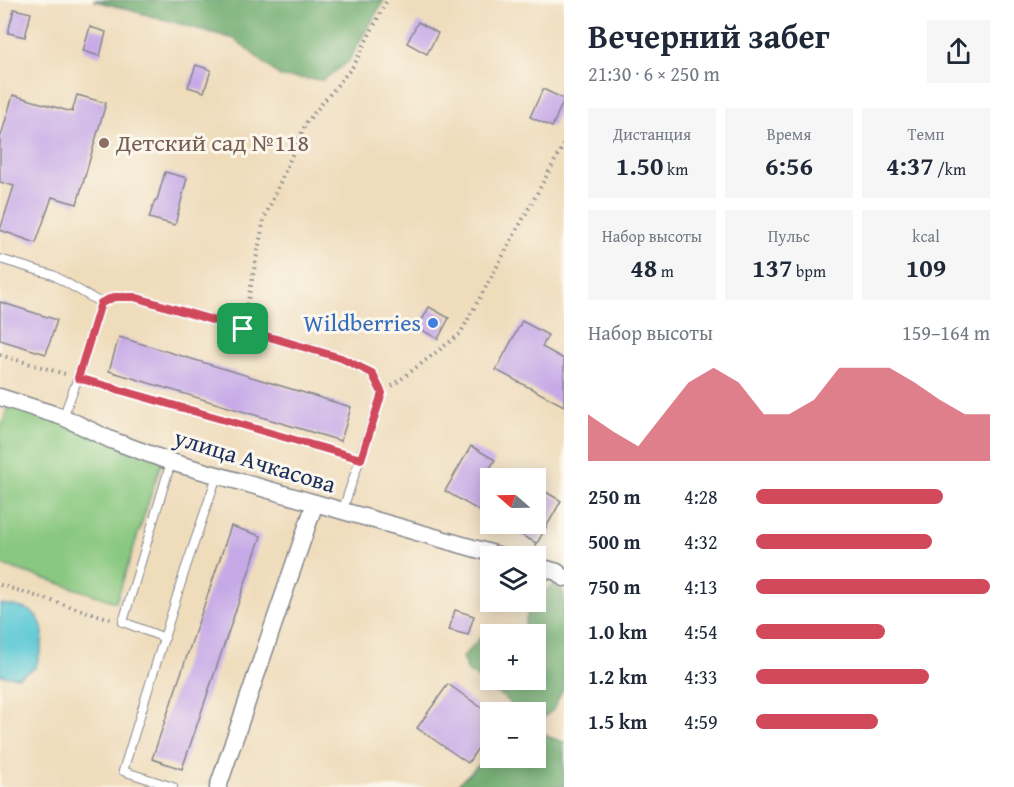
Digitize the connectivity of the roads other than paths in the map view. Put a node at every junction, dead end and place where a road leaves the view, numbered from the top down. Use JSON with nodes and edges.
{"nodes":[{"id":1,"x":0,"y":259,"type":"edge"},
{"id":2,"x":101,"y":303,"type":"junction"},
{"id":3,"x":0,"y":397,"type":"edge"},
{"id":4,"x":63,"y":417,"type":"junction"},
{"id":5,"x":171,"y":462,"type":"junction"},
{"id":6,"x":218,"y":476,"type":"junction"},
{"id":7,"x":315,"y":502,"type":"junction"},
{"id":8,"x":342,"y":512,"type":"junction"},
{"id":9,"x":480,"y":550,"type":"edge"},
{"id":10,"x":546,"y":568,"type":"edge"},
{"id":11,"x":562,"y":570,"type":"edge"},
{"id":12,"x":165,"y":638,"type":"junction"},
{"id":13,"x":173,"y":787,"type":"edge"},
{"id":14,"x":218,"y":787,"type":"edge"}],
"edges":[{"from":1,"to":2,"type":"lane"},
{"from":2,"to":4,"type":"lane"},
{"from":2,"to":8,"type":"lane"},
{"from":3,"to":4,"type":"street","name":"улица Ачкасова"},
{"from":4,"to":5,"type":"street","name":"улица Ачкасова"},
{"from":5,"to":6,"type":"street","name":"улица Ачкасова"},
{"from":5,"to":12,"type":"lane"},
{"from":6,"to":7,"type":"street","name":"улица Ачкасова"},
{"from":6,"to":12,"type":"lane"},
{"from":7,"to":8,"type":"street","name":"улица Ачкасова"},
{"from":7,"to":14,"type":"street"},
{"from":8,"to":9,"type":"street","name":"улица Ачкасова"},
{"from":10,"to":11,"type":"street"},
{"from":12,"to":13,"type":"lane"}]}
